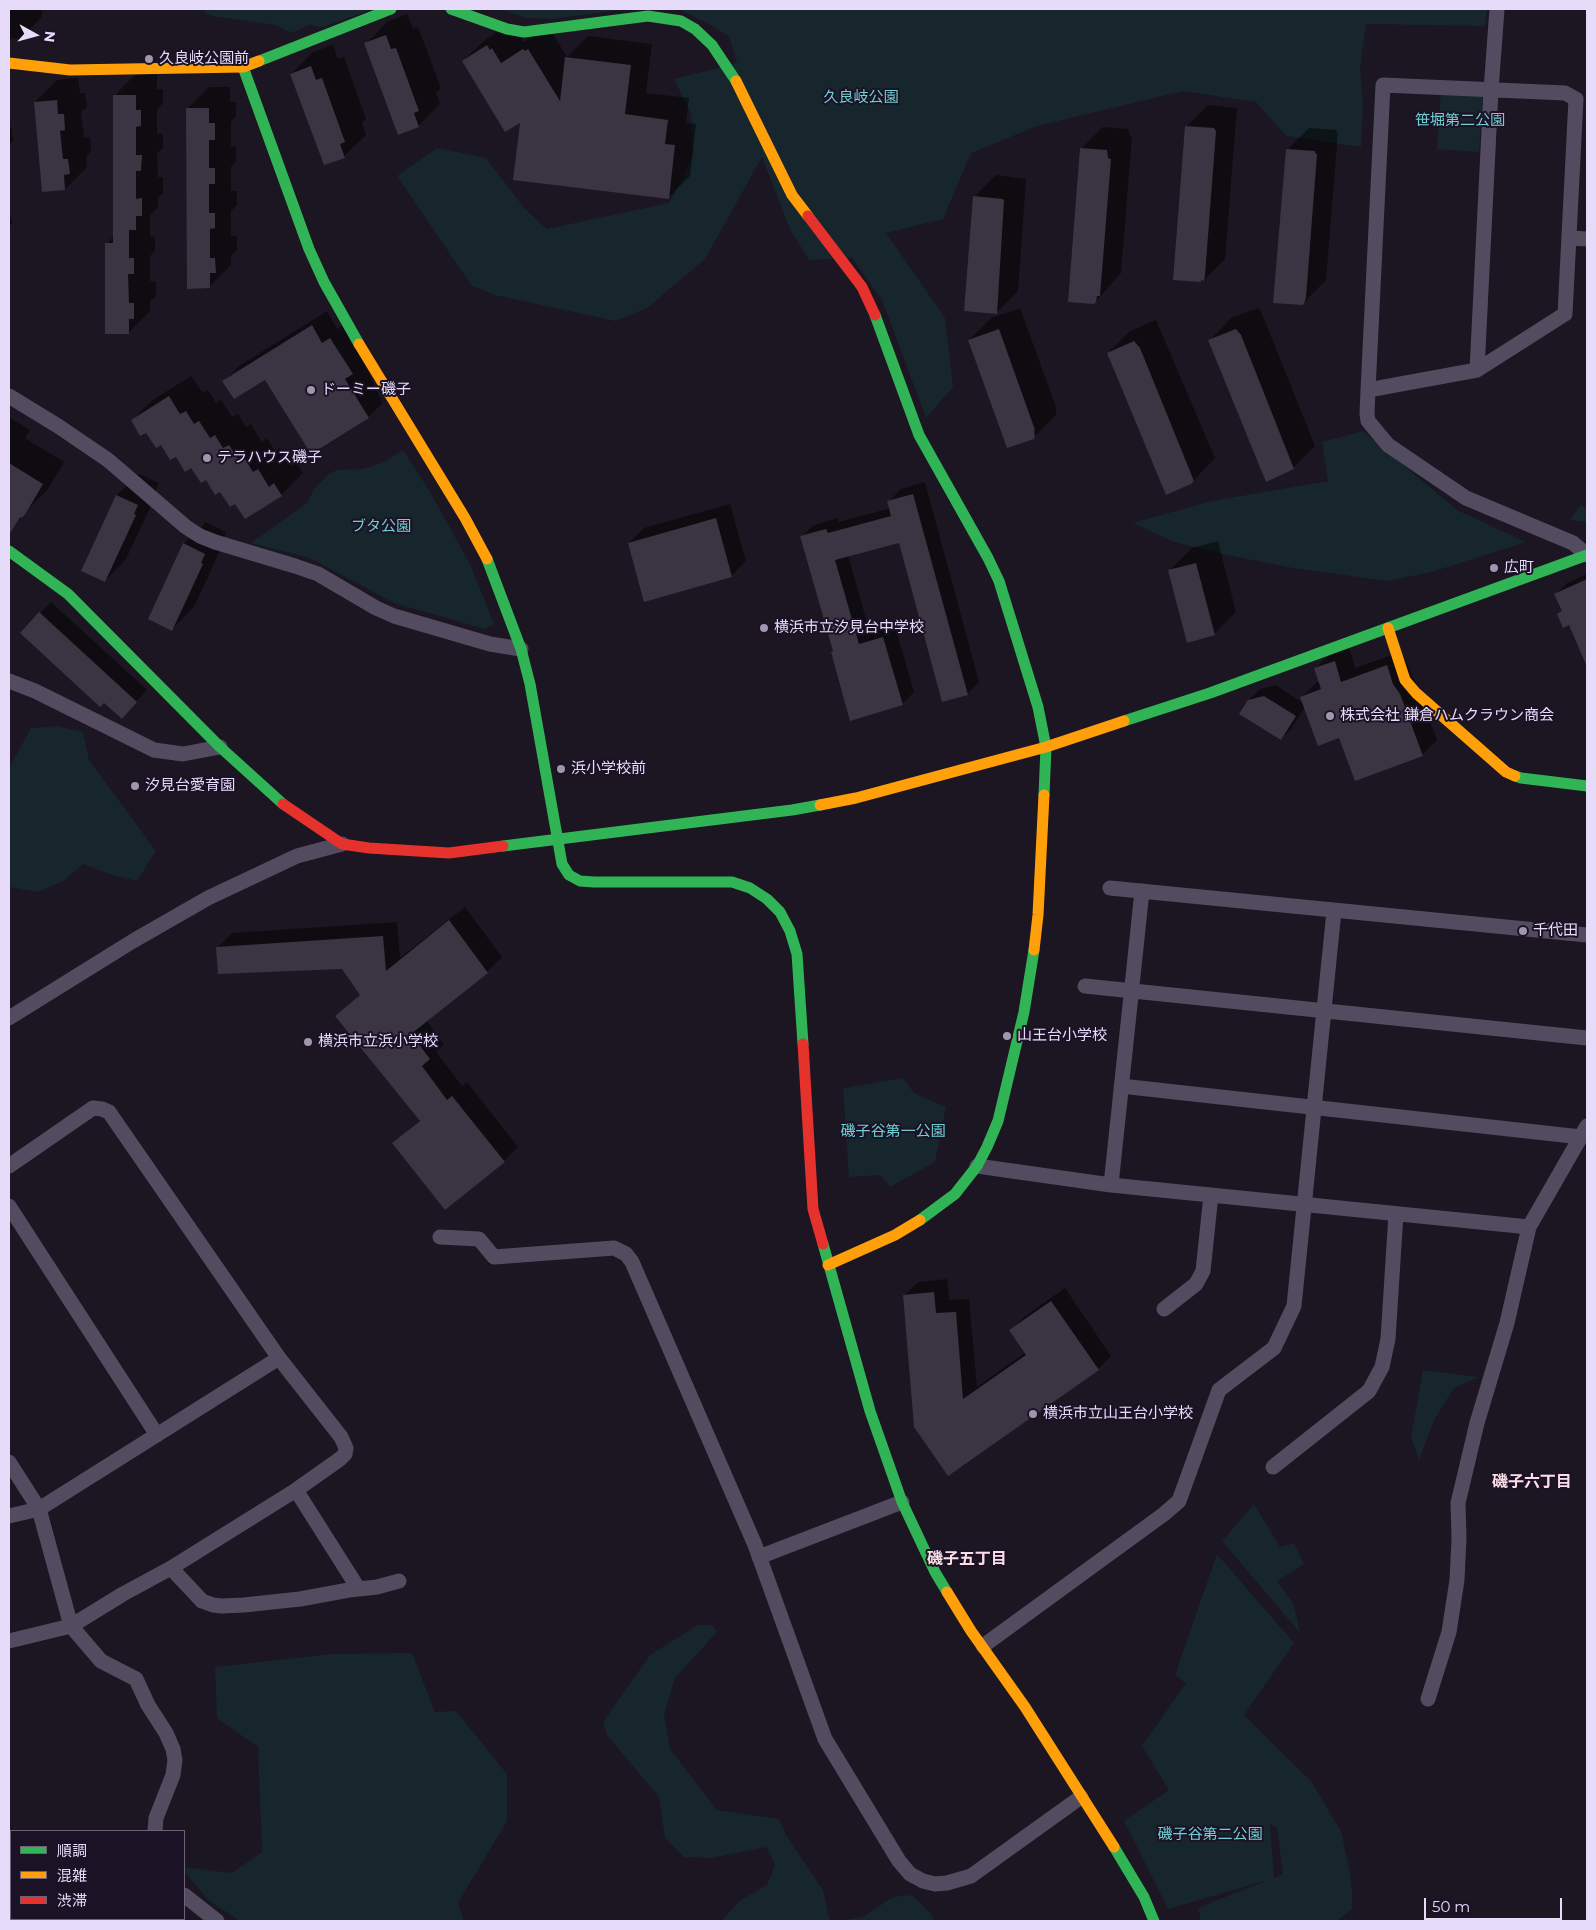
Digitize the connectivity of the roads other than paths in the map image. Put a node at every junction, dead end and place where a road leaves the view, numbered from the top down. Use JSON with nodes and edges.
{"nodes":[{"id":1,"x":391,"y":9,"type":"edge"},
{"id":2,"x":451,"y":9,"type":"edge"},
{"id":3,"x":1497,"y":9,"type":"edge"},
{"id":4,"x":9,"y":63,"type":"edge"},
{"id":5,"x":243,"y":67,"type":"junction"},
{"id":6,"x":1491,"y":90,"type":"junction"},
{"id":7,"x":1569,"y":238,"type":"junction"},
{"id":8,"x":1587,"y":239,"type":"edge"},
{"id":9,"x":1477,"y":370,"type":"junction"},
{"id":10,"x":1368,"y":390,"type":"junction"},
{"id":11,"x":9,"y":396,"type":"edge"},
{"id":12,"x":9,"y":551,"type":"edge"},
{"id":13,"x":1587,"y":555,"type":"edge"},
{"id":14,"x":1388,"y":628,"type":"junction"},
{"id":15,"x":521,"y":649,"type":"junction"},
{"id":16,"x":9,"y":681,"type":"edge"},
{"id":17,"x":220,"y":746,"type":"junction"},
{"id":18,"x":1046,"y":747,"type":"junction"},
{"id":19,"x":1587,"y":786,"type":"edge"},
{"id":20,"x":558,"y":840,"type":"junction"},
{"id":21,"x":342,"y":844,"type":"junction"},
{"id":22,"x":1110,"y":888,"type":"dead end"},
{"id":23,"x":1142,"y":891,"type":"junction"},
{"id":24,"x":1334,"y":911,"type":"junction"},
{"id":25,"x":1587,"y":935,"type":"edge"},
{"id":26,"x":1085,"y":986,"type":"dead end"},
{"id":27,"x":1133,"y":991,"type":"junction"},
{"id":28,"x":1324,"y":1010,"type":"junction"},
{"id":29,"x":9,"y":1018,"type":"edge"},
{"id":30,"x":1587,"y":1038,"type":"edge"},
{"id":31,"x":1121,"y":1086,"type":"junction"},
{"id":32,"x":1315,"y":1108,"type":"junction"},
{"id":33,"x":1584,"y":1132,"type":"edge"},
{"id":34,"x":9,"y":1166,"type":"edge"},
{"id":35,"x":977,"y":1166,"type":"junction"},
{"id":36,"x":1111,"y":1184,"type":"junction"},
{"id":37,"x":1211,"y":1195,"type":"junction"},
{"id":38,"x":1305,"y":1204,"type":"junction"},
{"id":39,"x":9,"y":1206,"type":"edge"},
{"id":40,"x":1396,"y":1214,"type":"junction"},
{"id":41,"x":1529,"y":1227,"type":"junction"},
{"id":42,"x":440,"y":1237,"type":"dead end"},
{"id":43,"x":828,"y":1265,"type":"junction"},
{"id":44,"x":1164,"y":1309,"type":"dead end"},
{"id":45,"x":279,"y":1358,"type":"junction"},
{"id":46,"x":157,"y":1435,"type":"junction"},
{"id":47,"x":9,"y":1462,"type":"edge"},
{"id":48,"x":1273,"y":1467,"type":"dead end"},
{"id":49,"x":296,"y":1490,"type":"junction"},
{"id":50,"x":902,"y":1502,"type":"junction"},
{"id":51,"x":39,"y":1509,"type":"junction"},
{"id":52,"x":9,"y":1516,"type":"edge"},
{"id":53,"x":759,"y":1557,"type":"junction"},
{"id":54,"x":170,"y":1568,"type":"junction"},
{"id":55,"x":399,"y":1581,"type":"dead end"},
{"id":56,"x":358,"y":1588,"type":"junction"},
{"id":57,"x":71,"y":1626,"type":"junction"},
{"id":58,"x":9,"y":1641,"type":"edge"},
{"id":59,"x":983,"y":1646,"type":"junction"},
{"id":60,"x":1428,"y":1699,"type":"dead end"},
{"id":61,"x":1081,"y":1797,"type":"junction"},
{"id":62,"x":155,"y":1830,"type":"edge"},
{"id":63,"x":185,"y":1896,"type":"edge"},
{"id":64,"x":217,"y":1921,"type":"edge"},
{"id":65,"x":1154,"y":1921,"type":"edge"}],
"edges":[{"from":1,"to":5,"type":"street"},
{"from":2,"to":18,"type":"street"},
{"from":3,"to":6,"type":"street"},
{"from":4,"to":5,"type":"street"},
{"from":5,"to":15,"type":"street"},
{"from":6,"to":7,"type":"street"},
{"from":6,"to":9,"type":"street"},
{"from":6,"to":10,"type":"street"},
{"from":7,"to":8,"type":"street"},
{"from":7,"to":9,"type":"street"},
{"from":9,"to":10,"type":"street"},
{"from":10,"to":13,"type":"street"},
{"from":11,"to":15,"type":"street"},
{"from":12,"to":17,"type":"street"},
{"from":13,"to":14,"type":"street"},
{"from":14,"to":18,"type":"street"},
{"from":14,"to":19,"type":"street"},
{"from":15,"to":20,"type":"street"},
{"from":16,"to":17,"type":"street"},
{"from":17,"to":21,"type":"street"},
{"from":18,"to":20,"type":"street"},
{"from":18,"to":35,"type":"street"},
{"from":20,"to":21,"type":"street"},
{"from":20,"to":43,"type":"street"},
{"from":21,"to":29,"type":"street"},
{"from":22,"to":23,"type":"street"},
{"from":23,"to":24,"type":"street"},
{"from":23,"to":27,"type":"street"},
{"from":24,"to":25,"type":"street"},
{"from":24,"to":28,"type":"street"},
{"from":26,"to":27,"type":"street"},
{"from":27,"to":28,"type":"street"},
{"from":27,"to":31,"type":"street"},
{"from":28,"to":30,"type":"street"},
{"from":28,"to":32,"type":"street"},
{"from":31,"to":32,"type":"street"},
{"from":31,"to":36,"type":"street"},
{"from":32,"to":33,"type":"street"},
{"from":32,"to":38,"type":"street"},
{"from":33,"to":41,"type":"street"},
{"from":34,"to":45,"type":"street"},
{"from":35,"to":36,"type":"street"},
{"from":35,"to":43,"type":"street"},
{"from":36,"to":37,"type":"street"},
{"from":37,"to":38,"type":"street"},
{"from":37,"to":44,"type":"street"},
{"from":38,"to":40,"type":"street"},
{"from":38,"to":59,"type":"street"},
{"from":39,"to":46,"type":"street"},
{"from":40,"to":41,"type":"street"},
{"from":40,"to":48,"type":"street"},
{"from":41,"to":60,"type":"street"},
{"from":42,"to":53,"type":"street"},
{"from":43,"to":50,"type":"street"},
{"from":45,"to":46,"type":"street"},
{"from":45,"to":49,"type":"street"},
{"from":46,"to":51,"type":"street"},
{"from":47,"to":51,"type":"street"},
{"from":49,"to":54,"type":"street"},
{"from":49,"to":56,"type":"street"},
{"from":50,"to":53,"type":"street"},
{"from":50,"to":59,"type":"street"},
{"from":51,"to":52,"type":"street"},
{"from":51,"to":57,"type":"street"},
{"from":53,"to":61,"type":"street"},
{"from":54,"to":56,"type":"street"},
{"from":54,"to":57,"type":"street"},
{"from":55,"to":56,"type":"street"},
{"from":57,"to":58,"type":"street"},
{"from":57,"to":62,"type":"street"},
{"from":59,"to":61,"type":"street"},
{"from":61,"to":65,"type":"street"},
{"from":63,"to":64,"type":"street"}]}
